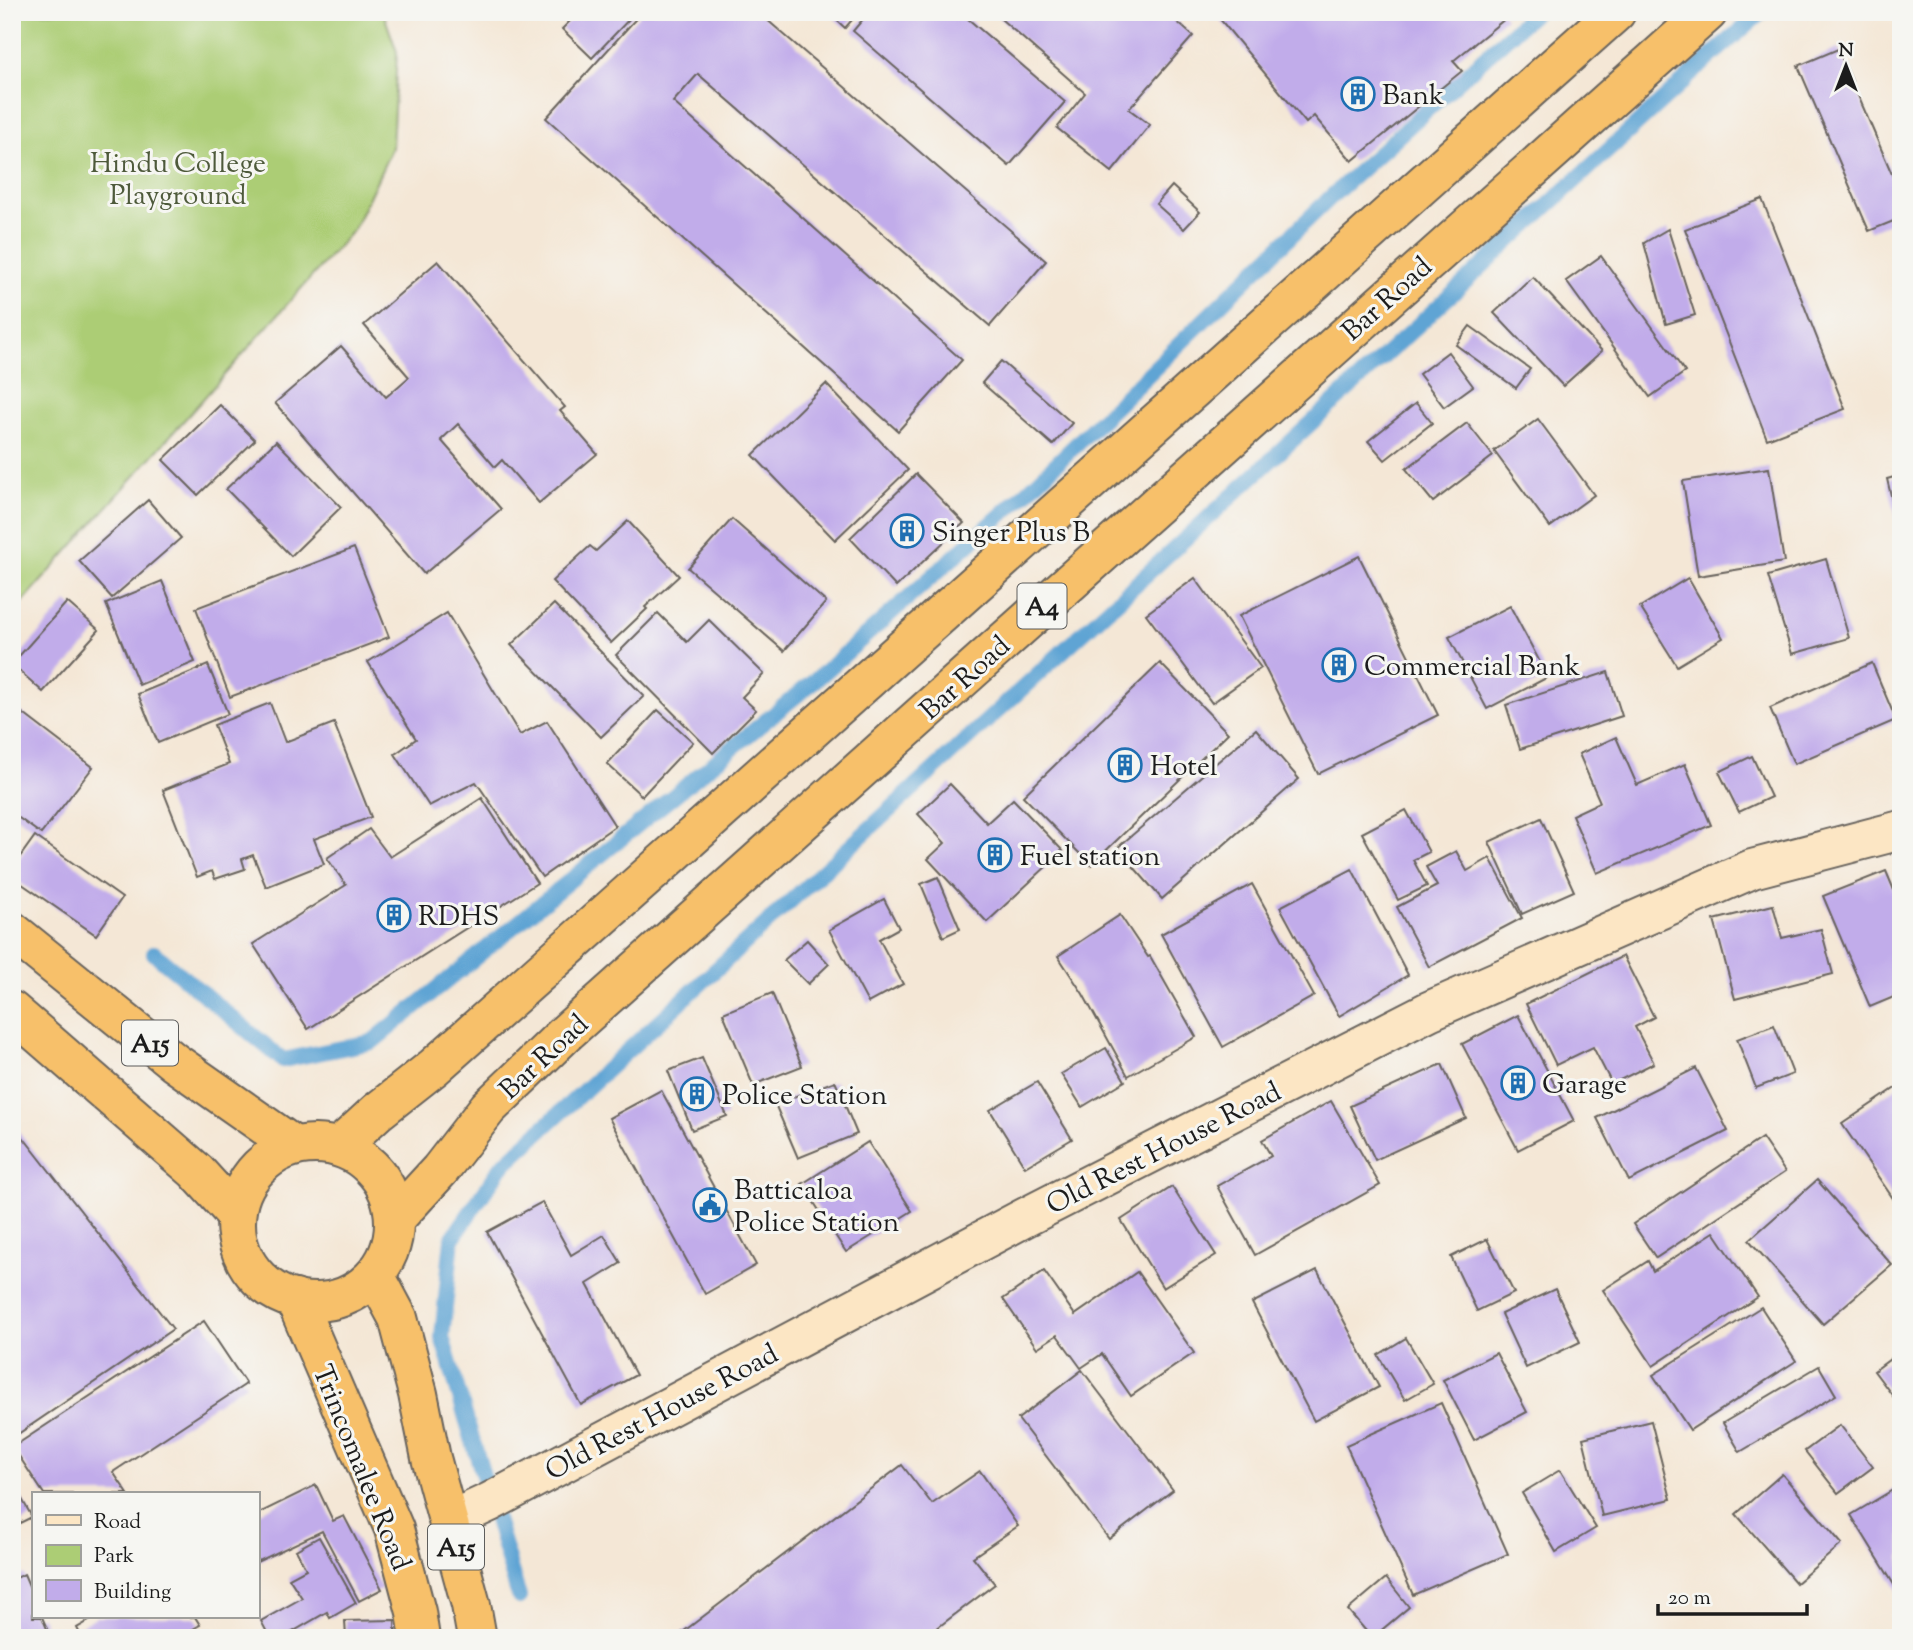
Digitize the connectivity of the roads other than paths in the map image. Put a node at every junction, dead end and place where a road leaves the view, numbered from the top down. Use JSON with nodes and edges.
{"nodes":[{"id":1,"x":1616,"y":12,"type":"edge"},
{"id":2,"x":1708,"y":12,"type":"edge"},
{"id":3,"x":1901,"y":830,"type":"edge"},
{"id":4,"x":12,"y":931,"type":"edge"},
{"id":5,"x":12,"y":1011,"type":"edge"},
{"id":6,"x":294,"y":1146,"type":"junction"},
{"id":7,"x":339,"y":1147,"type":"junction"},
{"id":8,"x":236,"y":1215,"type":"junction"},
{"id":9,"x":395,"y":1219,"type":"junction"},
{"id":10,"x":375,"y":1275,"type":"junction"},
{"id":11,"x":295,"y":1299,"type":"junction"},
{"id":12,"x":449,"y":1521,"type":"junction"},
{"id":13,"x":420,"y":1638,"type":"edge"},
{"id":14,"x":477,"y":1638,"type":"edge"}],
"edges":[{"from":1,"to":7,"type":"highway","number":"A4"},
{"from":2,"to":9,"type":"highway","name":"Bar Road","number":"A4"},
{"from":3,"to":12,"type":"street","name":"Old Rest House Road"},
{"from":4,"to":6,"type":"highway","number":"A15"},
{"from":5,"to":8,"type":"highway","number":"A15"},
{"from":6,"to":7,"type":"highway"},
{"from":6,"to":8,"type":"highway"},
{"from":7,"to":9,"type":"highway"},
{"from":8,"to":11,"type":"highway"},
{"from":9,"to":10,"type":"highway"},
{"from":10,"to":11,"type":"highway"},
{"from":10,"to":12,"type":"highway","name":"Trincomalee Road","number":"A15"},
{"from":11,"to":13,"type":"highway","name":"Trincomalee Road","number":"A15"},
{"from":12,"to":14,"type":"highway","name":"Trincomalee Road","number":"A15"}]}
